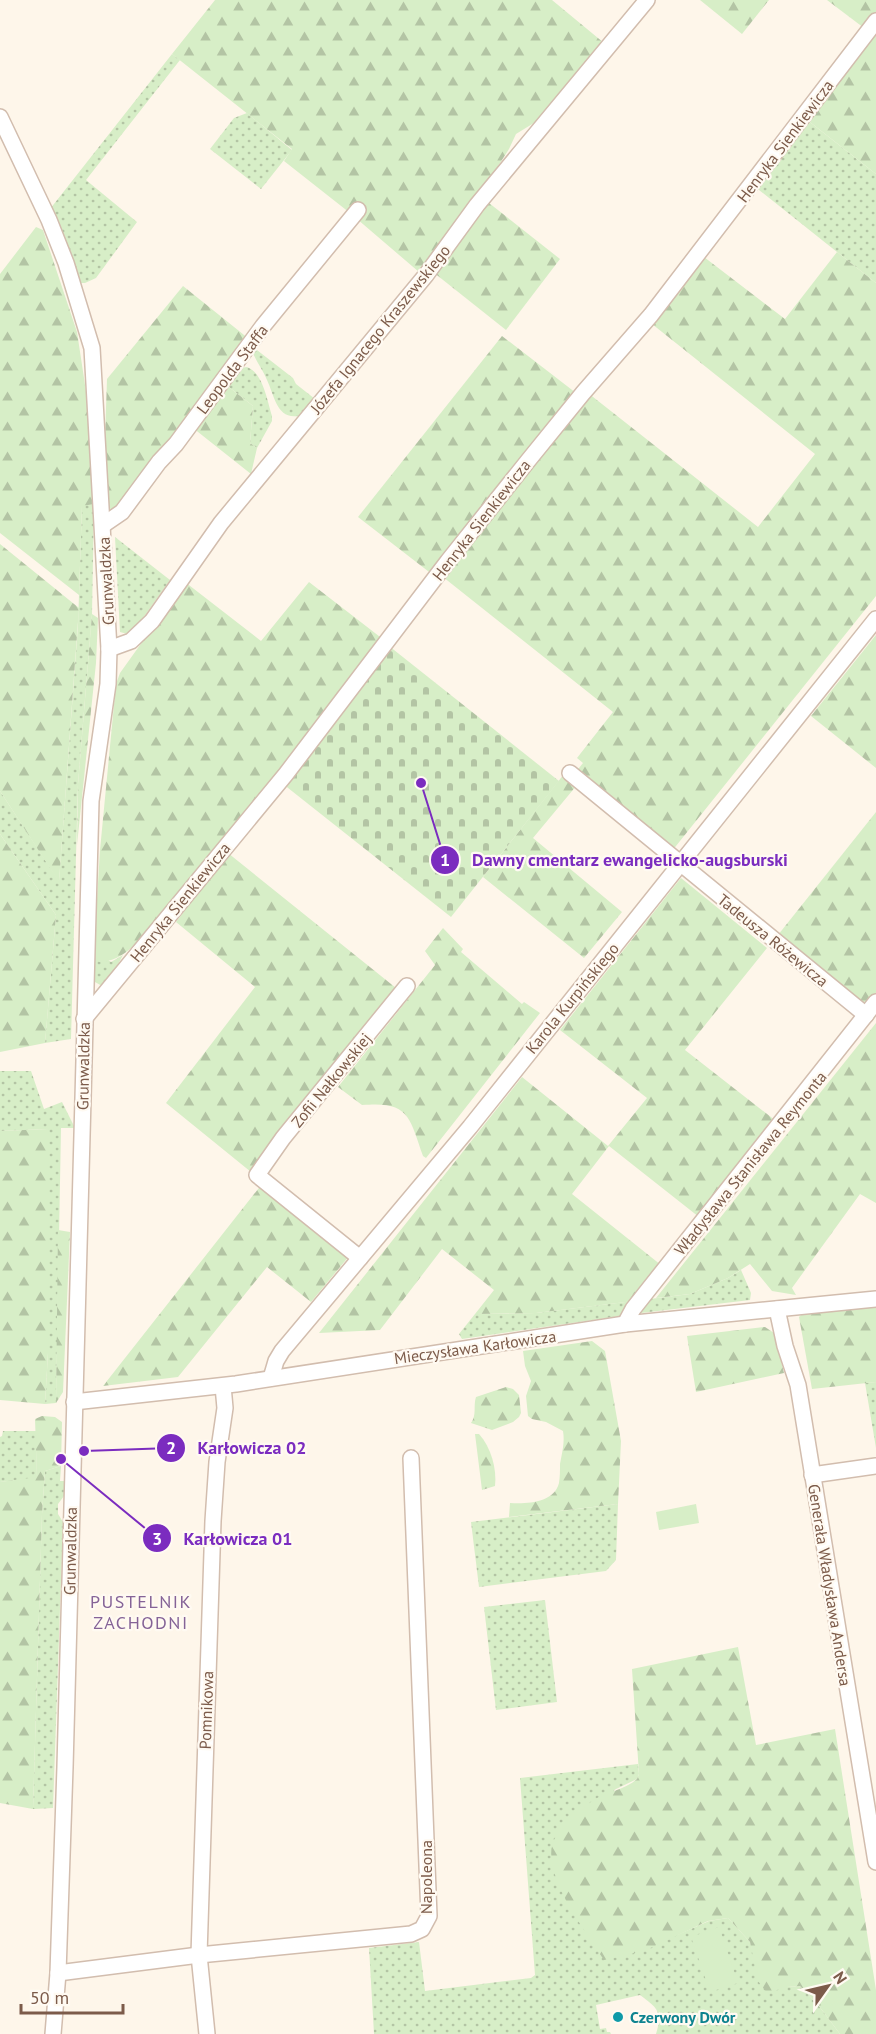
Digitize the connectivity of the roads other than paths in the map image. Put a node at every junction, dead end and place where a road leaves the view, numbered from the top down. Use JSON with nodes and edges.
{"nodes":[{"id":1,"x":646,"y":0,"type":"edge"},
{"id":2,"x":876,"y":21,"type":"edge"},
{"id":3,"x":0,"y":117,"type":"edge"},
{"id":4,"x":358,"y":210,"type":"dead end"},
{"id":5,"x":103,"y":525,"type":"junction"},
{"id":6,"x":876,"y":619,"type":"edge"},
{"id":7,"x":109,"y":649,"type":"junction"},
{"id":8,"x":570,"y":773,"type":"dead end"},
{"id":9,"x":681,"y":864,"type":"junction"},
{"id":10,"x":407,"y":986,"type":"dead end"},
{"id":11,"x":876,"y":1002,"type":"edge"},
{"id":12,"x":866,"y":1015,"type":"junction"},
{"id":13,"x":84,"y":1019,"type":"junction"},
{"id":14,"x":360,"y":1258,"type":"junction"},
{"id":15,"x":876,"y":1299,"type":"edge"},
{"id":16,"x":777,"y":1309,"type":"junction"},
{"id":17,"x":625,"y":1324,"type":"junction"},
{"id":18,"x":271,"y":1378,"type":"junction"},
{"id":19,"x":223,"y":1386,"type":"junction"},
{"id":20,"x":74,"y":1402,"type":"junction"},
{"id":21,"x":411,"y":1458,"type":"dead end"},
{"id":22,"x":876,"y":1466,"type":"edge"},
{"id":23,"x":812,"y":1475,"type":"junction"},
{"id":24,"x":876,"y":1862,"type":"edge"},
{"id":25,"x":199,"y":1955,"type":"junction"},
{"id":26,"x":58,"y":1973,"type":"junction"},
{"id":27,"x":53,"y":2034,"type":"edge"},
{"id":28,"x":207,"y":2034,"type":"edge"}],
"edges":[{"from":1,"to":7,"type":"street","name":"Józefa Ignacego Kraszewskiego"},
{"from":2,"to":13,"type":"street","name":"Henryka Sienkiewicza"},
{"from":3,"to":5,"type":"street","name":"Grunwaldzka"},
{"from":4,"to":5,"type":"street","name":"Leopolda Staffa"},
{"from":5,"to":7,"type":"street","name":"Grunwaldzka"},
{"from":6,"to":9,"type":"street","name":"Karola Kurpińskiego"},
{"from":7,"to":13,"type":"street","name":"Grunwaldzka"},
{"from":8,"to":9,"type":"street","name":"Tadeusza Różewicza"},
{"from":9,"to":12,"type":"street","name":"Tadeusza Różewicza"},
{"from":9,"to":14,"type":"street","name":"Karola Kurpińskiego"},
{"from":10,"to":14,"type":"street","name":"Zofii Nałkowskiej"},
{"from":11,"to":12,"type":"street","name":"Władysława Stanisława Reymonta"},
{"from":12,"to":17,"type":"street","name":"Władysława Stanisława Reymonta"},
{"from":13,"to":20,"type":"street","name":"Grunwaldzka"},
{"from":14,"to":18,"type":"street","name":"Karola Kurpińskiego"},
{"from":15,"to":16,"type":"street","name":"Mieczysława Karłowicza"},
{"from":16,"to":17,"type":"street","name":"Mieczysława Karłowicza"},
{"from":16,"to":23,"type":"street","name":"Generała Władysława Andersa"},
{"from":17,"to":18,"type":"street","name":"Mieczysława Karłowicza"},
{"from":18,"to":19,"type":"street","name":"Mieczysława Karłowicza"},
{"from":19,"to":20,"type":"street","name":"Mieczysława Karłowicza"},
{"from":19,"to":25,"type":"street","name":"Pomnikowa"},
{"from":20,"to":26,"type":"street","name":"Grunwaldzka"},
{"from":21,"to":25,"type":"street","name":"Napoleona"},
{"from":22,"to":23,"type":"street"},
{"from":23,"to":24,"type":"street","name":"Generała Władysława Andersa"},
{"from":25,"to":26,"type":"street","name":"Napoleona"},
{"from":25,"to":28,"type":"street","name":"Pomnikowa"},
{"from":26,"to":27,"type":"street","name":"Grunwaldzka"}]}
